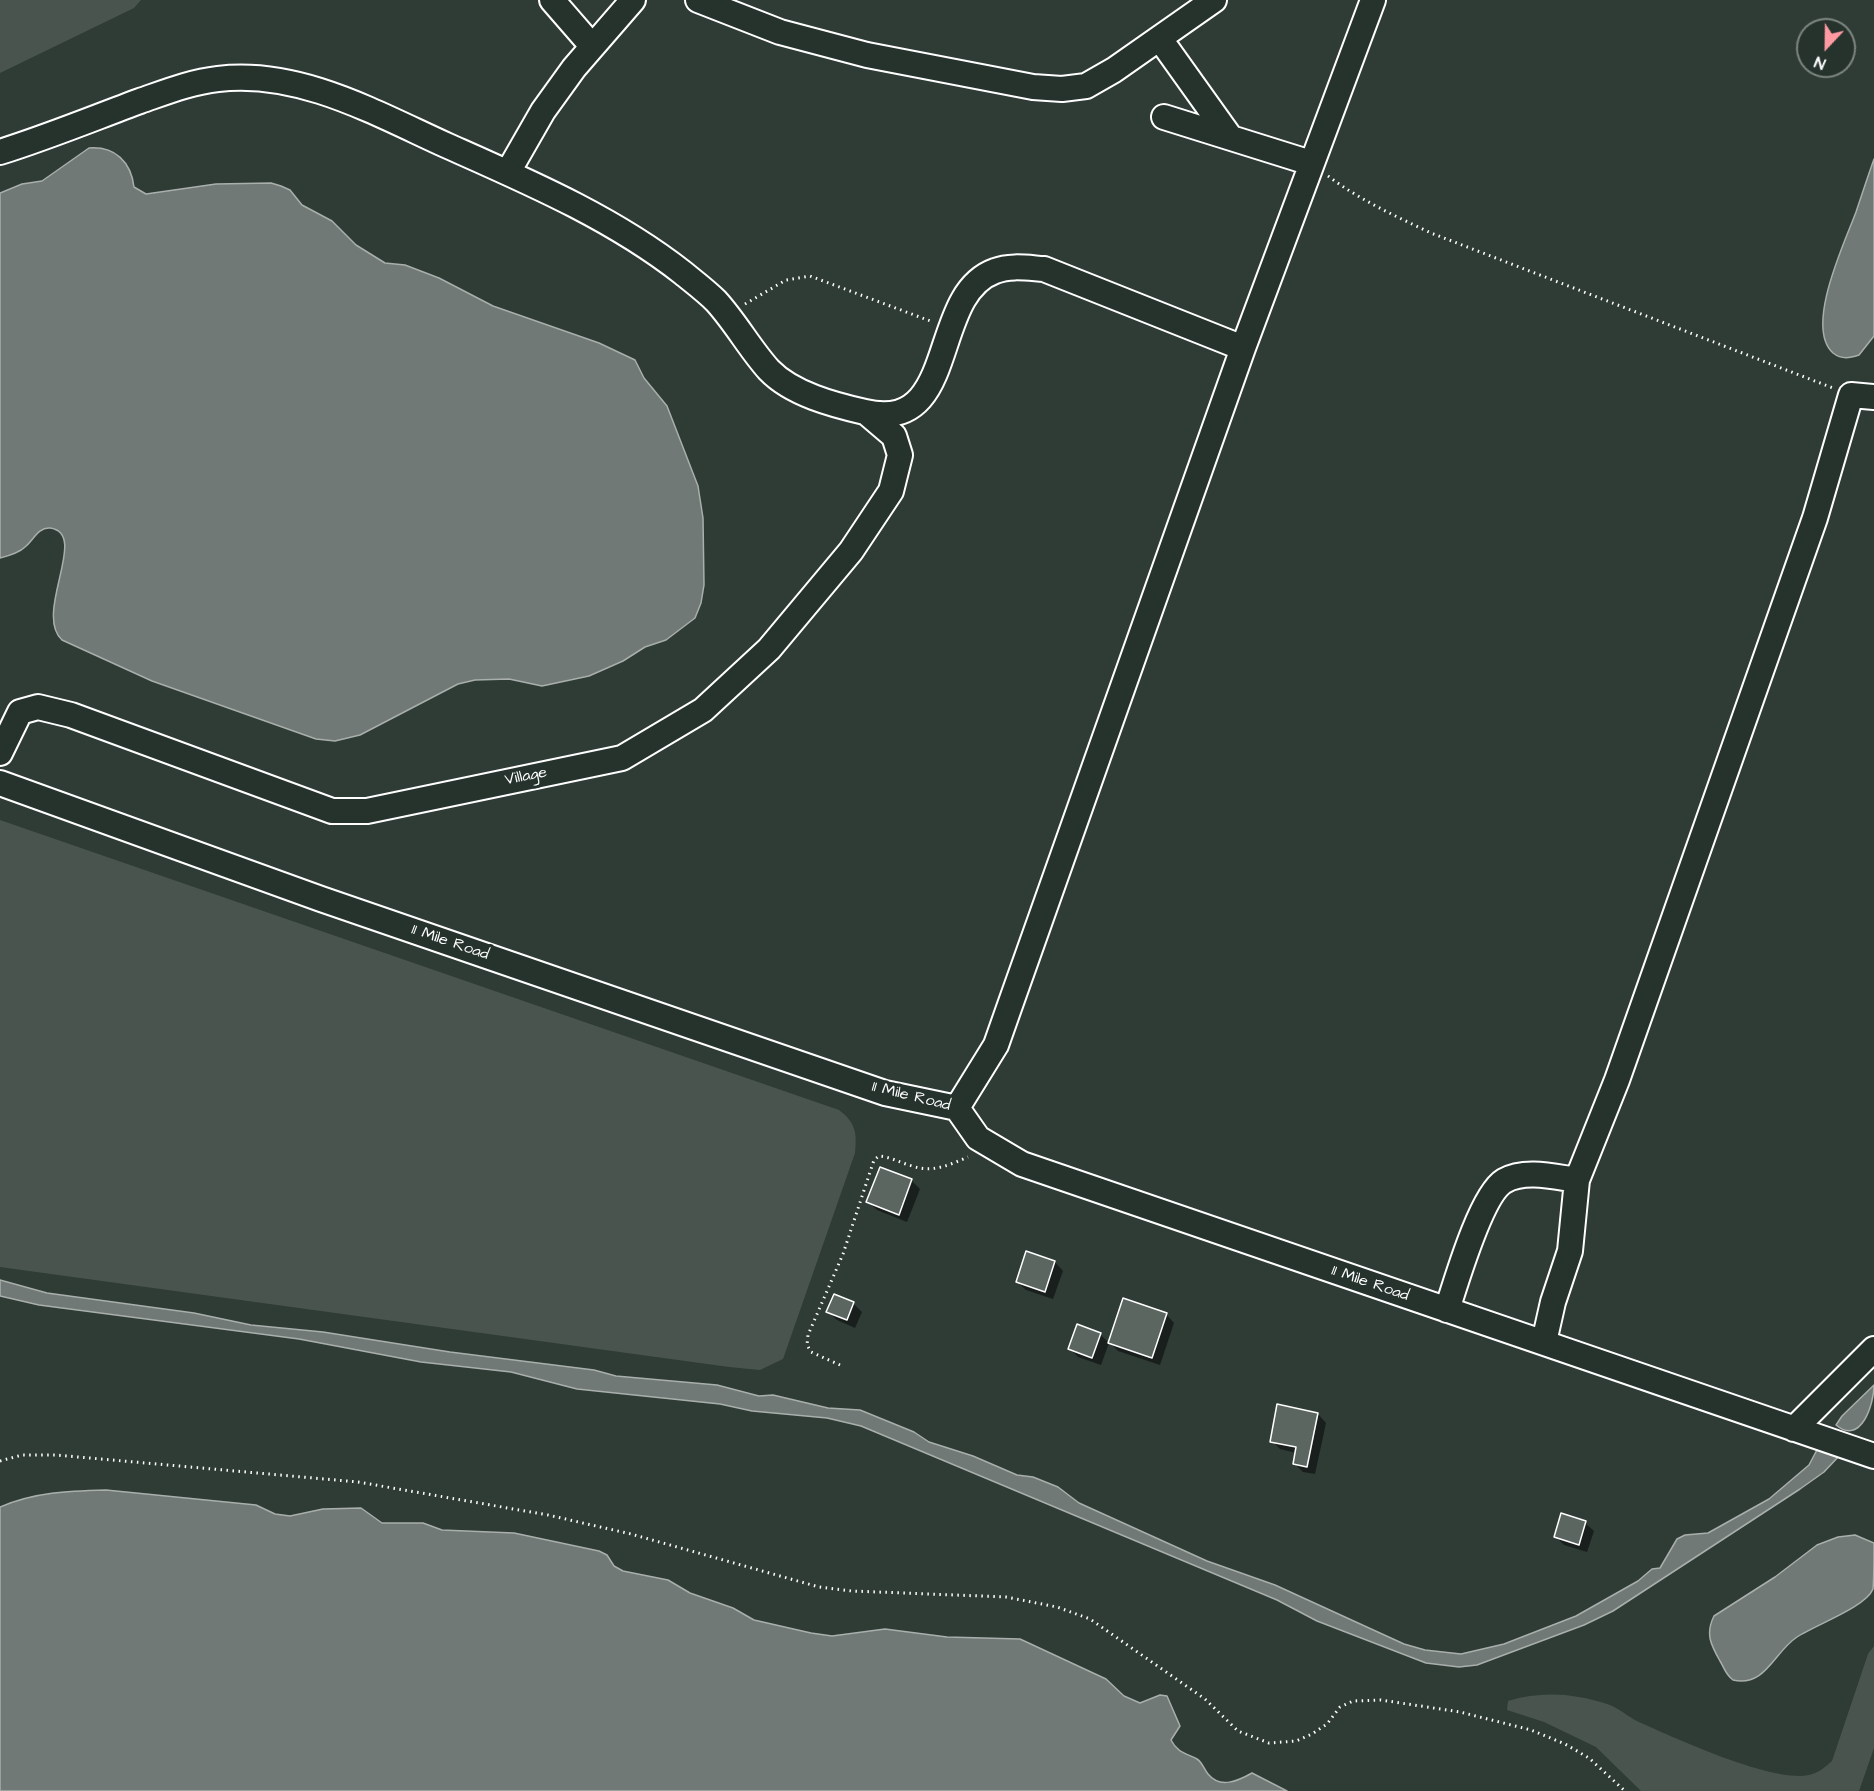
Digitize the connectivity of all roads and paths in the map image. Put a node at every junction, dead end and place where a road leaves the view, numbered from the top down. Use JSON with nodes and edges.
{"nodes":[{"id":1,"x":552,"y":0,"type":"edge"},
{"id":2,"x":633,"y":0,"type":"edge"},
{"id":3,"x":698,"y":0,"type":"edge"},
{"id":4,"x":1214,"y":0,"type":"edge"},
{"id":5,"x":1373,"y":0,"type":"edge"},
{"id":6,"x":1160,"y":39,"type":"junction"},
{"id":7,"x":592,"y":46,"type":"junction"},
{"id":8,"x":1164,"y":117,"type":"dead end"},
{"id":9,"x":1230,"y":137,"type":"junction"},
{"id":10,"x":0,"y":152,"type":"edge"},
{"id":11,"x":1311,"y":163,"type":"junction"},
{"id":12,"x":508,"y":172,"type":"junction"},
{"id":13,"x":728,"y":316,"type":"junction"},
{"id":14,"x":950,"y":332,"type":"junction"},
{"id":15,"x":1243,"y":348,"type":"junction"},
{"id":16,"x":1863,"y":396,"type":"edge"},
{"id":17,"x":867,"y":413,"type":"junction"},
{"id":18,"x":0,"y":753,"type":"edge"},
{"id":19,"x":0,"y":783,"type":"edge"},
{"id":20,"x":957,"y":1108,"type":"junction"},
{"id":21,"x":990,"y":1147,"type":"junction"},
{"id":22,"x":1577,"y":1180,"type":"junction"},
{"id":23,"x":1447,"y":1310,"type":"junction"},
{"id":24,"x":1544,"y":1342,"type":"junction"},
{"id":25,"x":1874,"y":1349,"type":"edge"},
{"id":26,"x":840,"y":1365,"type":"dead end"},
{"id":27,"x":1794,"y":1429,"type":"junction"},
{"id":28,"x":1873,"y":1453,"type":"edge"},
{"id":29,"x":0,"y":1461,"type":"edge"},
{"id":30,"x":1625,"y":1791,"type":"edge"}],
"edges":[{"from":1,"to":7,"type":"street"},
{"from":2,"to":7,"type":"street"},
{"from":3,"to":6,"type":"street"},
{"from":4,"to":6,"type":"street"},
{"from":5,"to":11,"type":"street"},
{"from":6,"to":9,"type":"street"},
{"from":7,"to":12,"type":"street"},
{"from":8,"to":9,"type":"street"},
{"from":9,"to":11,"type":"street"},
{"from":10,"to":12,"type":"street"},
{"from":11,"to":15,"type":"street"},
{"from":11,"to":16,"type":"path"},
{"from":12,"to":13,"type":"street"},
{"from":13,"to":14,"type":"path"},
{"from":13,"to":17,"type":"street"},
{"from":14,"to":15,"type":"street"},
{"from":14,"to":17,"type":"street"},
{"from":15,"to":20,"type":"street"},
{"from":16,"to":22,"type":"street"},
{"from":17,"to":18,"type":"street","name":"Village"},
{"from":19,"to":20,"type":"street","name":"11 Mile Road"},
{"from":20,"to":21,"type":"street","name":"11 Mile Road"},
{"from":21,"to":23,"type":"street","name":"11 Mile Road"},
{"from":21,"to":26,"type":"path"},
{"from":22,"to":23,"type":"street"},
{"from":22,"to":24,"type":"street"},
{"from":23,"to":24,"type":"street","name":"11 Mile Road"},
{"from":24,"to":27,"type":"street","name":"11 Mile Road"},
{"from":25,"to":27,"type":"street"},
{"from":27,"to":28,"type":"street","name":"11 Mile Road"},
{"from":29,"to":30,"type":"path"}]}
